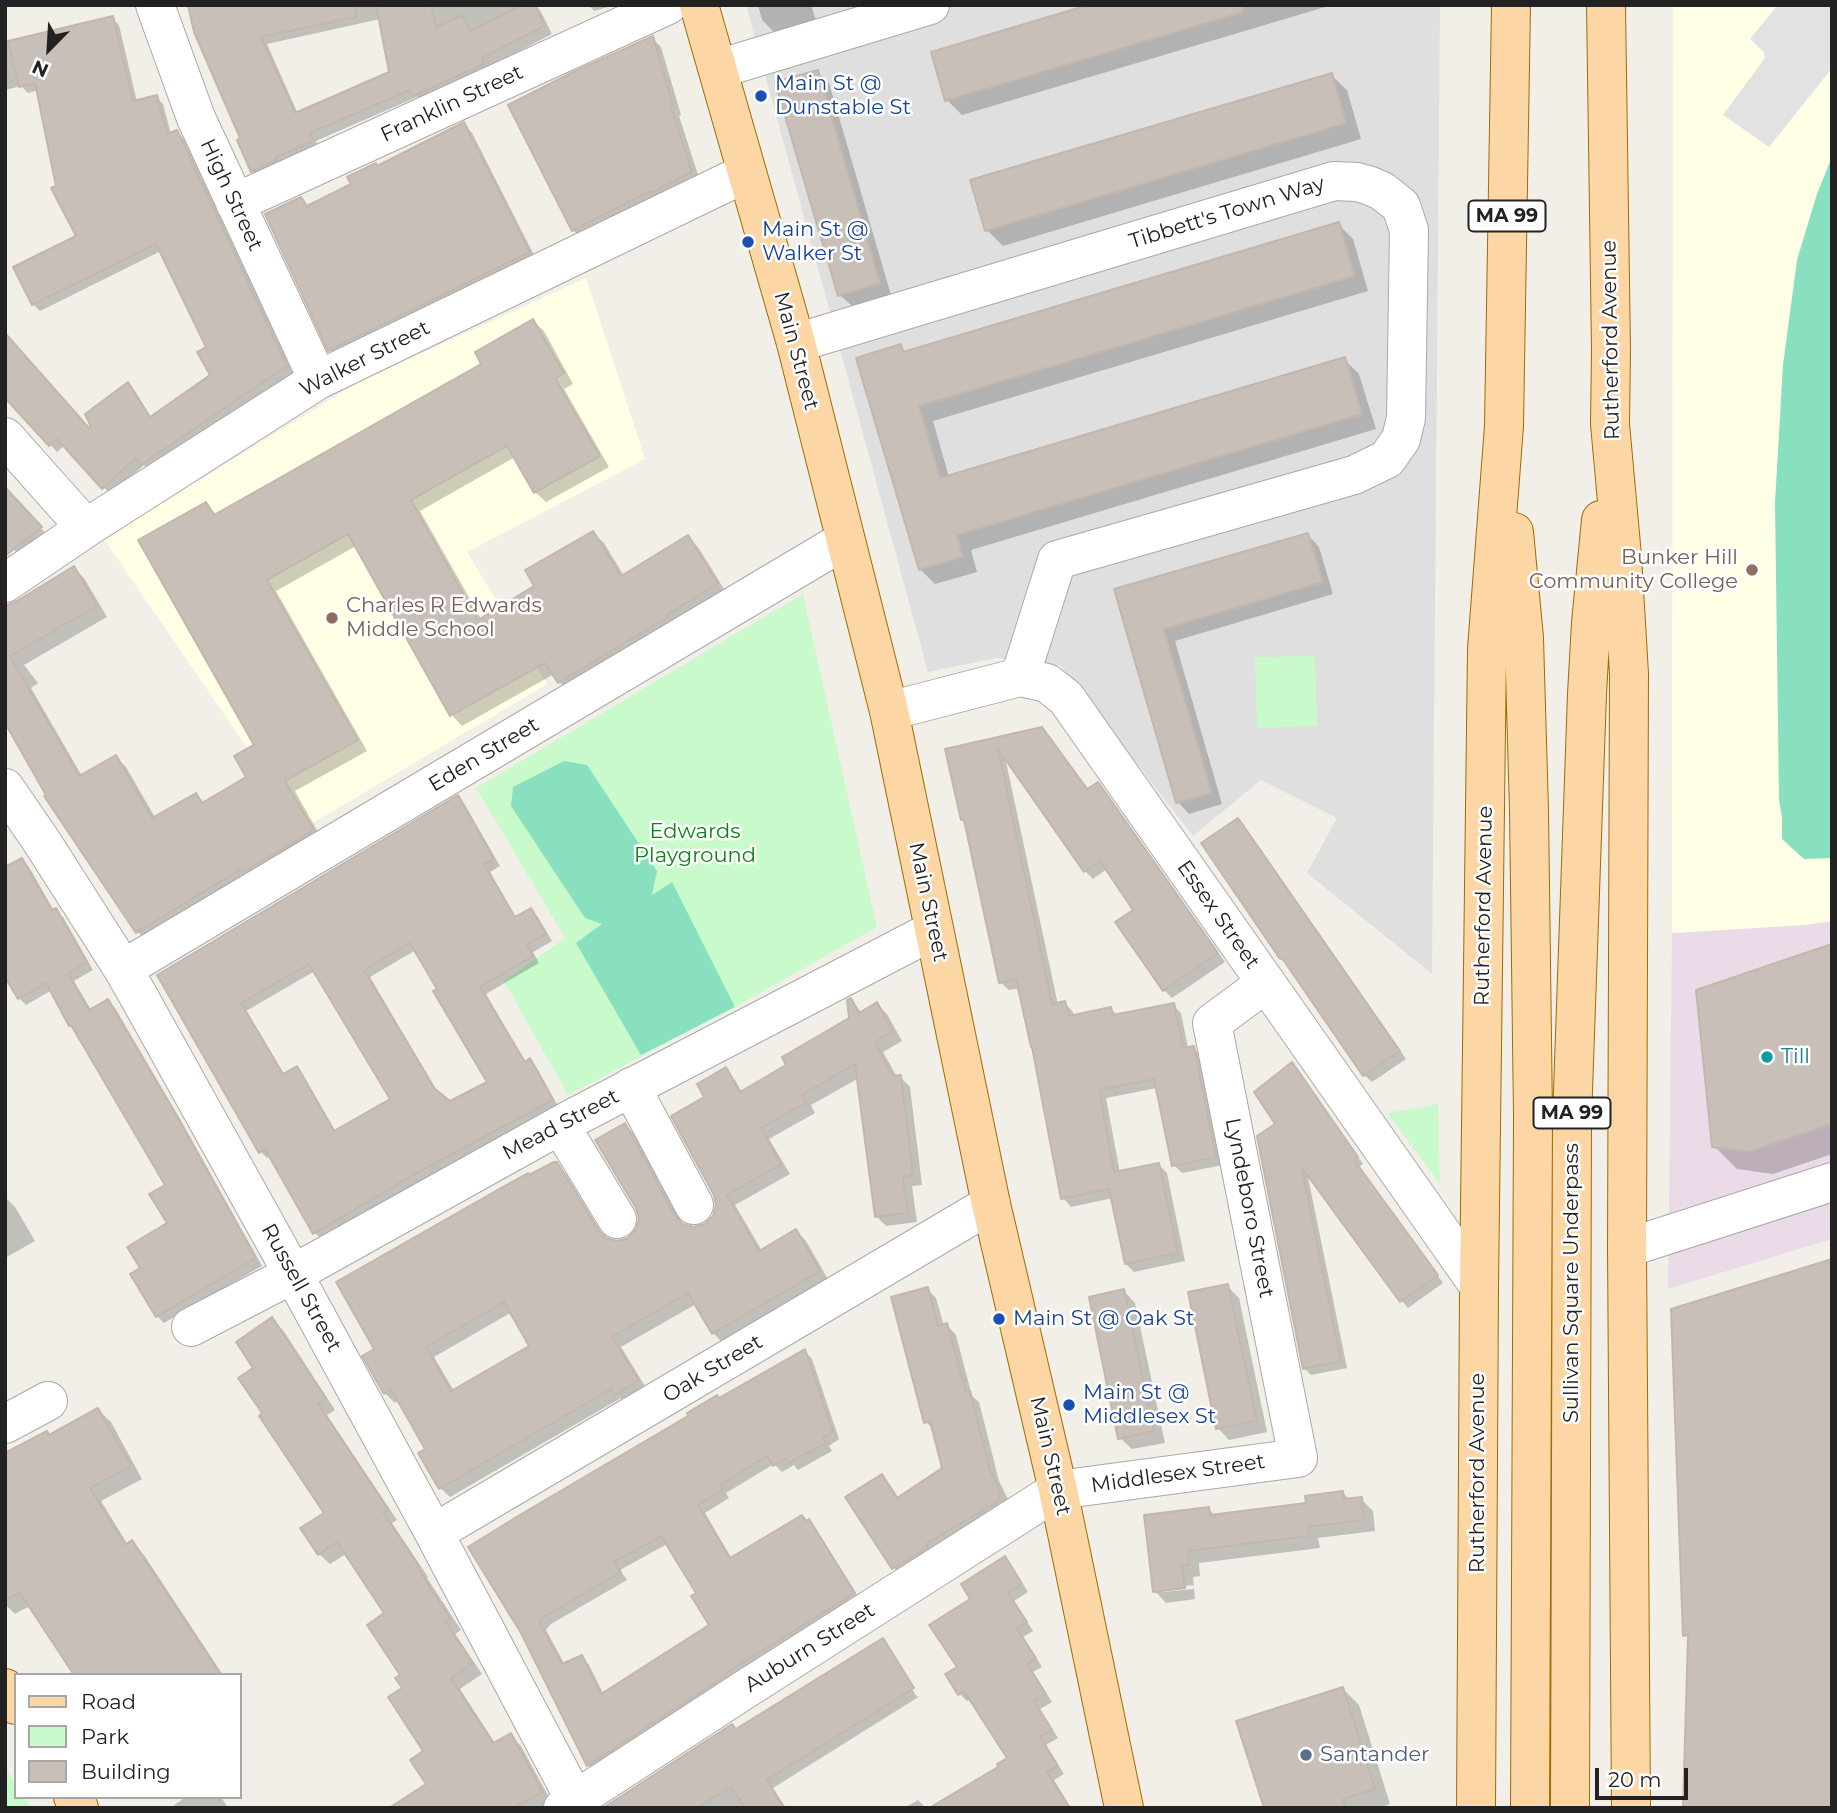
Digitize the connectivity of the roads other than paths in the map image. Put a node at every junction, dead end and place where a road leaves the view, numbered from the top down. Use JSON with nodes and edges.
{"nodes":[{"id":1,"x":155,"y":5,"type":"edge"},
{"id":2,"x":668,"y":5,"type":"edge"},
{"id":3,"x":699,"y":5,"type":"edge"},
{"id":4,"x":930,"y":5,"type":"edge"},
{"id":5,"x":1511,"y":5,"type":"edge"},
{"id":6,"x":1606,"y":5,"type":"edge"},
{"id":7,"x":718,"y":69,"type":"junction"},
{"id":8,"x":746,"y":173,"type":"junction"},
{"id":9,"x":235,"y":203,"type":"junction"},
{"id":10,"x":796,"y":342,"type":"junction"},
{"id":11,"x":318,"y":380,"type":"junction"},
{"id":12,"x":1611,"y":424,"type":"junction"},
{"id":13,"x":1504,"y":426,"type":"junction"},
{"id":14,"x":5,"y":437,"type":"edge"},
{"id":15,"x":86,"y":528,"type":"junction"},
{"id":16,"x":845,"y":540,"type":"junction"},
{"id":17,"x":5,"y":583,"type":"edge"},
{"id":18,"x":1020,"y":677,"type":"junction"},
{"id":19,"x":889,"y":711,"type":"junction"},
{"id":20,"x":5,"y":788,"type":"edge"},
{"id":21,"x":934,"y":930,"type":"junction"},
{"id":22,"x":123,"y":969,"type":"junction"},
{"id":23,"x":1266,"y":983,"type":"junction"},
{"id":24,"x":631,"y":1087,"type":"junction"},
{"id":25,"x":560,"y":1125,"type":"junction"},
{"id":26,"x":1832,"y":1182,"type":"edge"},
{"id":27,"x":991,"y":1204,"type":"junction"},
{"id":28,"x":694,"y":1205,"type":"dead end"},
{"id":29,"x":617,"y":1219,"type":"dead end"},
{"id":30,"x":1628,"y":1248,"type":"junction"},
{"id":31,"x":293,"y":1274,"type":"junction"},
{"id":32,"x":1479,"y":1286,"type":"junction"},
{"id":33,"x":191,"y":1327,"type":"dead end"},
{"id":34,"x":48,"y":1401,"type":"dead end"},
{"id":35,"x":5,"y":1424,"type":"edge"},
{"id":36,"x":1298,"y":1458,"type":"joint"},
{"id":37,"x":1058,"y":1490,"type":"junction"},
{"id":38,"x":434,"y":1533,"type":"junction"},
{"id":39,"x":569,"y":1804,"type":"edge"},
{"id":40,"x":1117,"y":1804,"type":"edge"},
{"id":41,"x":1476,"y":1808,"type":"edge"},
{"id":42,"x":1530,"y":1808,"type":"edge"},
{"id":43,"x":1570,"y":1808,"type":"edge"},
{"id":44,"x":1631,"y":1808,"type":"edge"}],
"edges":[{"from":1,"to":9,"type":"street","name":"High Street"},
{"from":2,"to":9,"type":"street","name":"Franklin Street"},
{"from":3,"to":7,"type":"main road","name":"Main Street"},
{"from":4,"to":7,"type":"street"},
{"from":5,"to":13,"type":"main road","name":"Rutherford Avenue","number":"MA 99"},
{"from":6,"to":12,"type":"main road","name":"Rutherford Avenue","number":"MA 99"},
{"from":7,"to":8,"type":"main road","name":"Main Street"},
{"from":8,"to":10,"type":"main road","name":"Main Street"},
{"from":8,"to":11,"type":"street","name":"Walker Street"},
{"from":9,"to":11,"type":"street","name":"High Street"},
{"from":10,"to":16,"type":"main road","name":"Main Street"},
{"from":10,"to":18,"type":"street","name":"Tibbett's Town Way"},
{"from":11,"to":15,"type":"street","name":"Walker Street"},
{"from":12,"to":30,"type":"main road","name":"Rutherford Avenue"},
{"from":12,"to":43,"type":"main road","name":"Sullivan Square Underpass","number":"MA 99"},
{"from":13,"to":32,"type":"main road","name":"Rutherford Avenue"},
{"from":13,"to":42,"type":"main road","name":"Sullivan Square Underpass","number":"MA 99"},
{"from":14,"to":15,"type":"street"},
{"from":15,"to":17,"type":"street","name":"Walker Street"},
{"from":16,"to":19,"type":"main road","name":"Main Street"},
{"from":16,"to":22,"type":"street","name":"Eden Street"},
{"from":18,"to":19,"type":"street"},
{"from":18,"to":23,"type":"street","name":"Essex Street"},
{"from":19,"to":21,"type":"main road","name":"Main Street"},
{"from":20,"to":22,"type":"street","name":"Russell Street"},
{"from":21,"to":24,"type":"street","name":"Mead Street"},
{"from":21,"to":27,"type":"main road","name":"Main Street"},
{"from":22,"to":31,"type":"street","name":"Russell Street"},
{"from":23,"to":32,"type":"street","name":"Essex Street"},
{"from":23,"to":36,"type":"street","name":"Lyndeboro Street"},
{"from":24,"to":25,"type":"street","name":"Mead Street"},
{"from":24,"to":28,"type":"street"},
{"from":25,"to":29,"type":"street"},
{"from":25,"to":31,"type":"street","name":"Mead Street"},
{"from":26,"to":30,"type":"street"},
{"from":27,"to":37,"type":"main road","name":"Main Street"},
{"from":27,"to":38,"type":"street","name":"Oak Street"},
{"from":30,"to":44,"type":"main road","name":"Rutherford Avenue"},
{"from":31,"to":33,"type":"street","name":"Mead Street"},
{"from":31,"to":38,"type":"street","name":"Russell Street"},
{"from":32,"to":41,"type":"main road","name":"Rutherford Avenue"},
{"from":34,"to":35,"type":"street"},
{"from":36,"to":37,"type":"street","name":"Middlesex Street"},
{"from":37,"to":39,"type":"street","name":"Auburn Street"},
{"from":37,"to":40,"type":"main road","name":"Main Street"},
{"from":38,"to":39,"type":"street","name":"Russell Street"}]}
